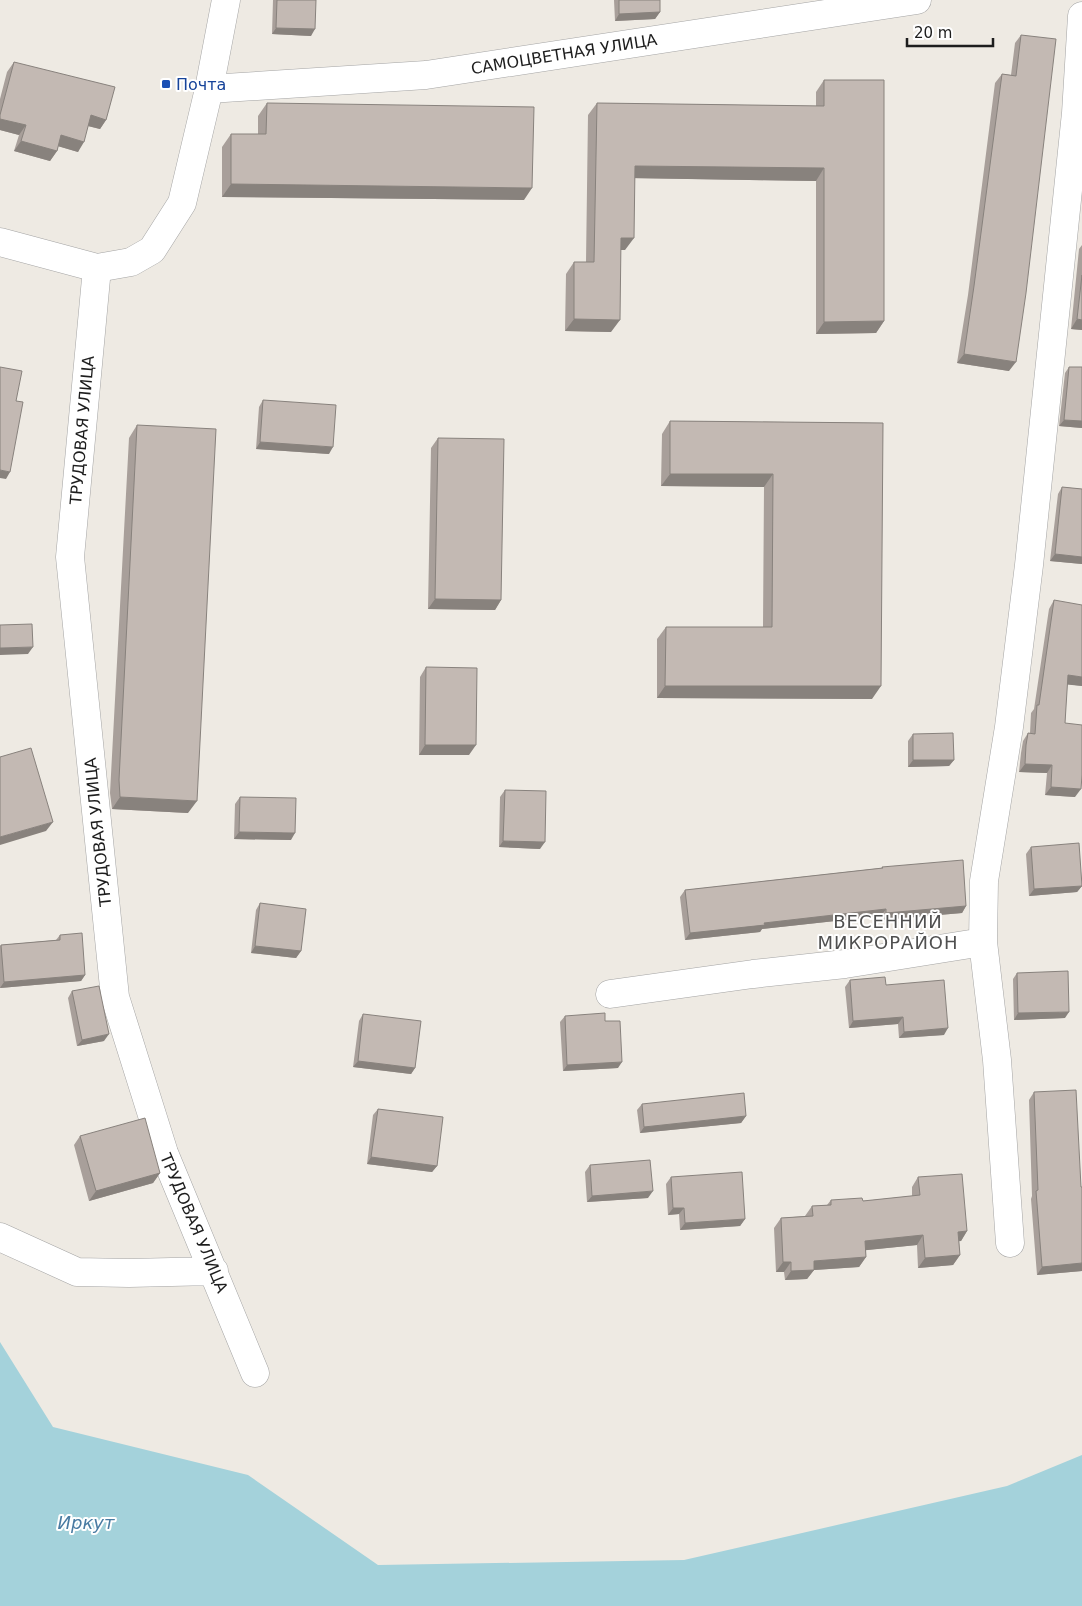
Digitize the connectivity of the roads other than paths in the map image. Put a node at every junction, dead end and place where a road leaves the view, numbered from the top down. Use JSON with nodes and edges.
{"nodes":[{"id":1,"x":226,"y":0,"type":"edge"},
{"id":2,"x":917,"y":0,"type":"edge"},
{"id":3,"x":860,"y":4,"type":"edge"},
{"id":4,"x":1082,"y":16,"type":"edge"},
{"id":5,"x":209,"y":89,"type":"junction"},
{"id":6,"x":0,"y":242,"type":"edge"},
{"id":7,"x":97,"y":268,"type":"junction"},
{"id":8,"x":983,"y":942,"type":"junction"},
{"id":9,"x":610,"y":994,"type":"dead end"},
{"id":10,"x":0,"y":1238,"type":"edge"},
{"id":11,"x":1010,"y":1243,"type":"dead end"},
{"id":12,"x":214,"y":1271,"type":"junction"},
{"id":13,"x":255,"y":1373,"type":"dead end"}],
"edges":[{"from":1,"to":5,"type":"street"},
{"from":2,"to":3,"type":"street","name":"САМОЦВЕТНАЯ УЛИЦА"},
{"from":3,"to":5,"type":"street","name":"САМОЦВЕТНАЯ УЛИЦА"},
{"from":4,"to":8,"type":"street"},
{"from":5,"to":7,"type":"street"},
{"from":6,"to":7,"type":"street"},
{"from":7,"to":12,"type":"street","name":"ТРУДОВАЯ УЛИЦА"},
{"from":8,"to":9,"type":"street"},
{"from":8,"to":11,"type":"street"},
{"from":10,"to":12,"type":"street"},
{"from":12,"to":13,"type":"street","name":"ТРУДОВАЯ УЛИЦА"}]}
